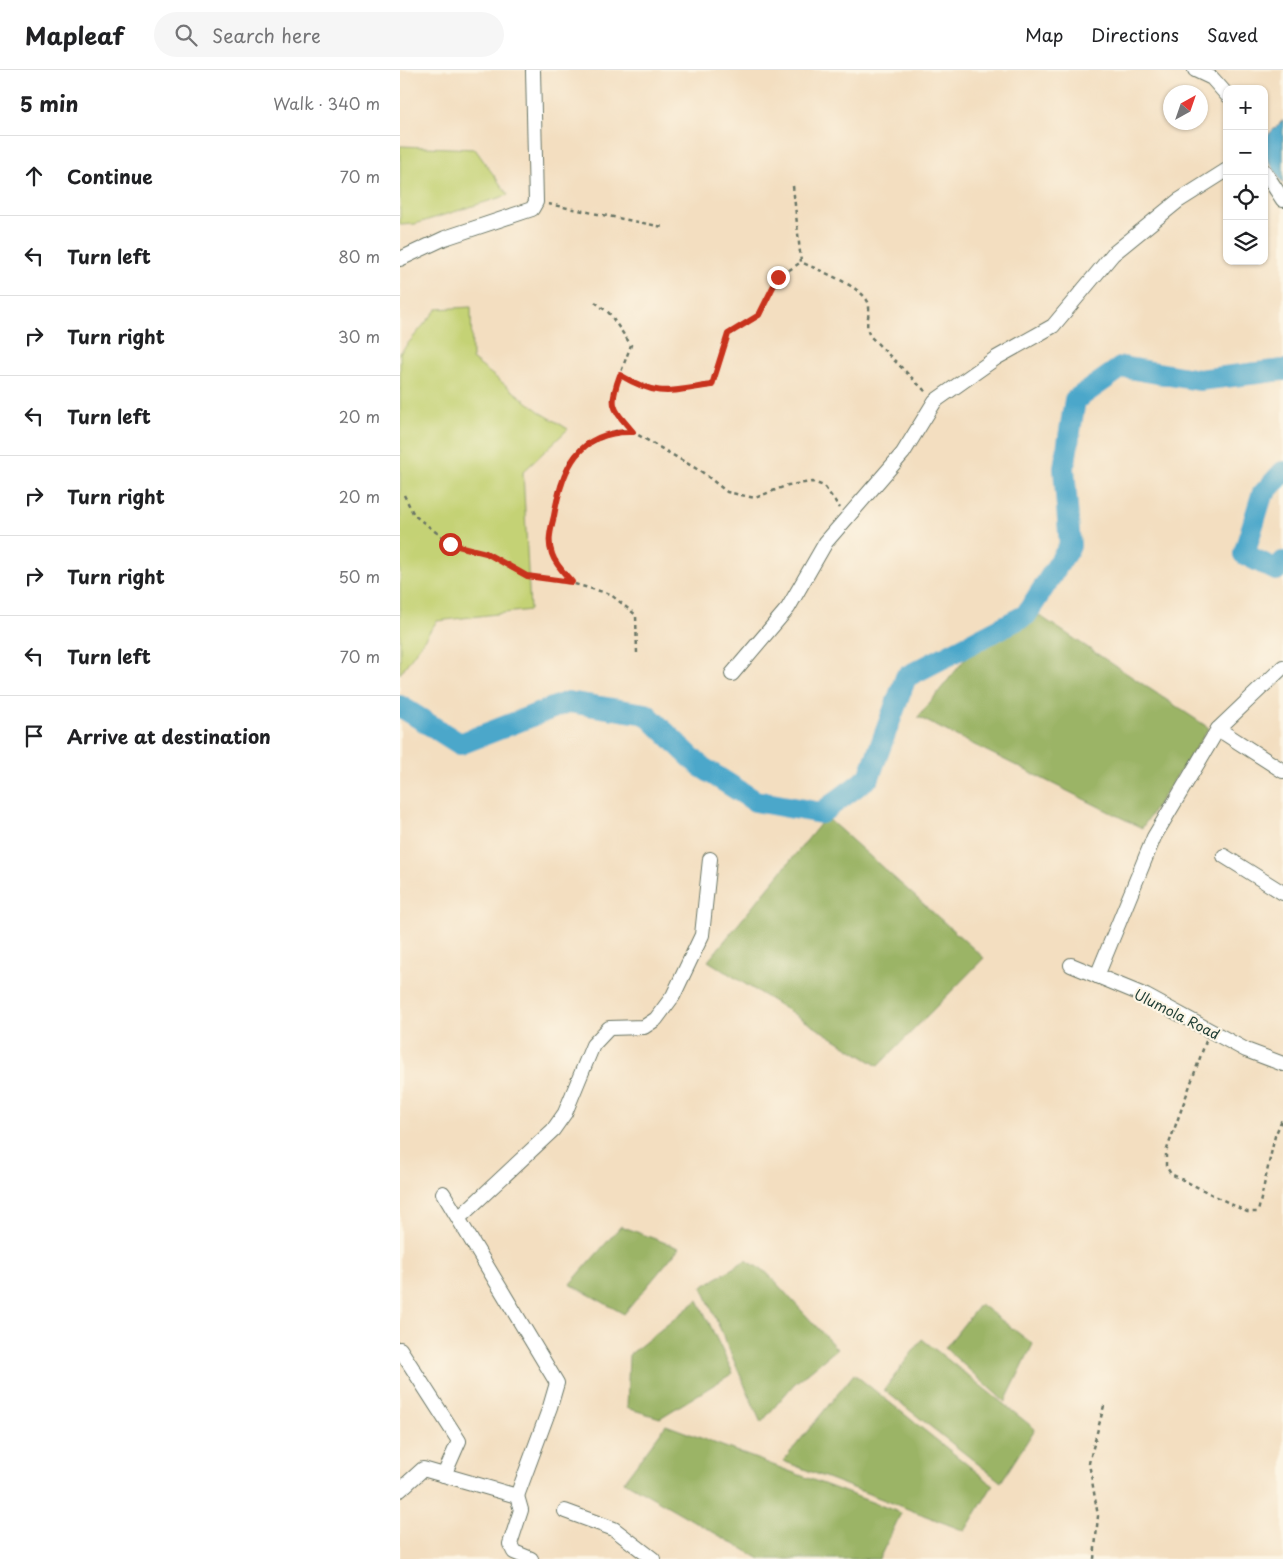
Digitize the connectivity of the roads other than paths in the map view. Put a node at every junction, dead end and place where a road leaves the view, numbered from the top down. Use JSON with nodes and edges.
{"nodes":[{"id":1,"x":533,"y":70,"type":"edge"},
{"id":2,"x":1195,"y":70,"type":"edge"},
{"id":3,"x":1223,"y":90,"type":"edge"},
{"id":4,"x":1223,"y":173,"type":"edge"},
{"id":5,"x":1267,"y":175,"type":"edge"},
{"id":6,"x":1283,"y":200,"type":"edge"},
{"id":7,"x":400,"y":258,"type":"edge"},
{"id":8,"x":1283,"y":667,"type":"edge"},
{"id":9,"x":732,"y":674,"type":"dead end"},
{"id":10,"x":1218,"y":729,"type":"junction"},
{"id":11,"x":1283,"y":771,"type":"edge"},
{"id":12,"x":1224,"y":856,"type":"dead end"},
{"id":13,"x":710,"y":859,"type":"dead end"},
{"id":14,"x":1283,"y":893,"type":"edge"},
{"id":15,"x":1071,"y":965,"type":"dead end"},
{"id":16,"x":1098,"y":976,"type":"junction"},
{"id":17,"x":1283,"y":1064,"type":"edge"},
{"id":18,"x":443,"y":1192,"type":"dead end"},
{"id":19,"x":460,"y":1218,"type":"junction"},
{"id":20,"x":400,"y":1349,"type":"edge"},
{"id":21,"x":444,"y":1475,"type":"junction"},
{"id":22,"x":400,"y":1490,"type":"edge"},
{"id":23,"x":517,"y":1496,"type":"junction"},
{"id":24,"x":565,"y":1511,"type":"dead end"},
{"id":25,"x":531,"y":1559,"type":"edge"},
{"id":26,"x":653,"y":1559,"type":"edge"}],
"edges":[{"from":1,"to":7,"type":"street"},
{"from":2,"to":3,"type":"street"},
{"from":4,"to":9,"type":"street"},
{"from":5,"to":6,"type":"street"},
{"from":8,"to":10,"type":"street"},
{"from":10,"to":11,"type":"street"},
{"from":10,"to":16,"type":"street"},
{"from":12,"to":14,"type":"street"},
{"from":13,"to":19,"type":"street"},
{"from":15,"to":16,"type":"street","name":"Ulumola Road"},
{"from":16,"to":17,"type":"street","name":"Ulumola Road"},
{"from":18,"to":19,"type":"street"},
{"from":19,"to":23,"type":"street"},
{"from":20,"to":21,"type":"street"},
{"from":21,"to":22,"type":"street"},
{"from":21,"to":23,"type":"street"},
{"from":23,"to":25,"type":"street"},
{"from":24,"to":26,"type":"street"}]}
